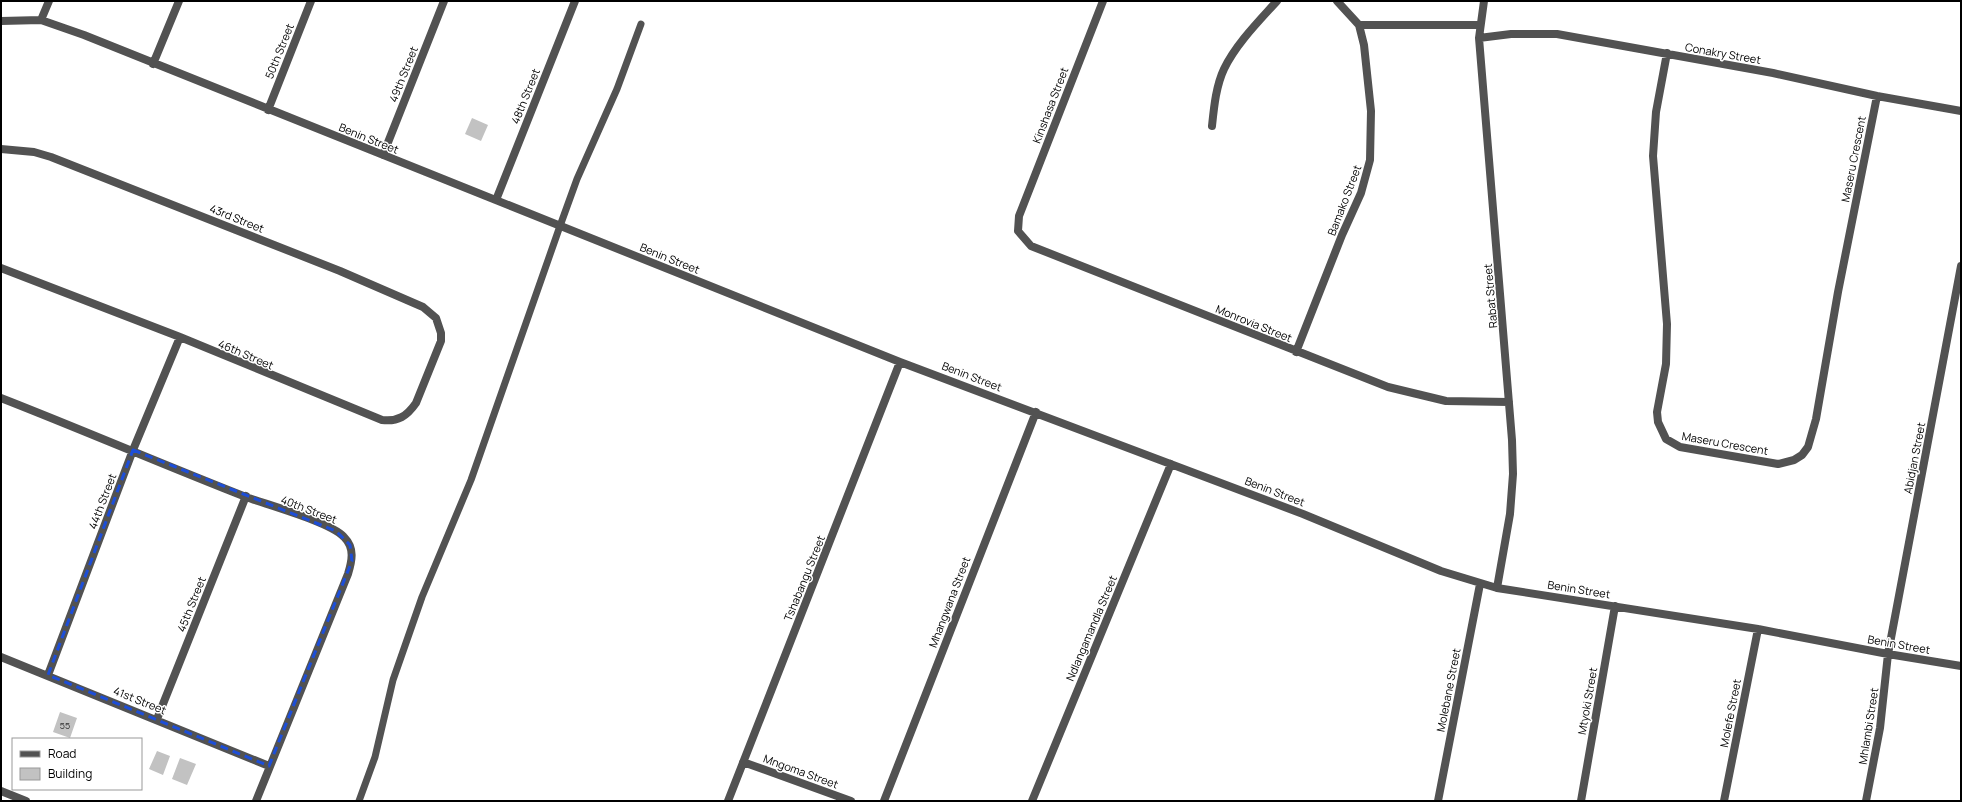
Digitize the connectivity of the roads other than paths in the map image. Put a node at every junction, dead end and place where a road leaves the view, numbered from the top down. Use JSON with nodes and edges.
{"nodes":[{"id":1,"x":49,"y":1,"type":"edge"},
{"id":2,"x":178,"y":1,"type":"edge"},
{"id":3,"x":311,"y":1,"type":"edge"},
{"id":4,"x":444,"y":1,"type":"edge"},
{"id":5,"x":575,"y":1,"type":"edge"},
{"id":6,"x":1103,"y":1,"type":"edge"},
{"id":7,"x":1277,"y":1,"type":"edge"},
{"id":8,"x":1337,"y":1,"type":"edge"},
{"id":9,"x":1484,"y":1,"type":"edge"},
{"id":10,"x":1,"y":20,"type":"edge"},
{"id":11,"x":41,"y":20,"type":"junction"},
{"id":12,"x":641,"y":24,"type":"dead end"},
{"id":13,"x":1359,"y":25,"type":"junction"},
{"id":14,"x":1480,"y":25,"type":"junction"},
{"id":15,"x":1479,"y":38,"type":"junction"},
{"id":16,"x":1667,"y":53,"type":"junction"},
{"id":17,"x":154,"y":64,"type":"junction"},
{"id":18,"x":1877,"y":96,"type":"junction"},
{"id":19,"x":268,"y":110,"type":"junction"},
{"id":20,"x":1961,"y":111,"type":"edge"},
{"id":21,"x":1212,"y":126,"type":"dead end"},
{"id":22,"x":1,"y":149,"type":"edge"},
{"id":23,"x":383,"y":155,"type":"junction"},
{"id":24,"x":496,"y":200,"type":"junction"},
{"id":25,"x":1019,"y":216,"type":"joint"},
{"id":26,"x":560,"y":226,"type":"junction"},
{"id":27,"x":1961,"y":266,"type":"edge"},
{"id":28,"x":1,"y":268,"type":"edge"},
{"id":29,"x":180,"y":337,"type":"junction"},
{"id":30,"x":441,"y":341,"type":"joint"},
{"id":31,"x":1296,"y":352,"type":"junction"},
{"id":32,"x":900,"y":362,"type":"junction"},
{"id":33,"x":1,"y":398,"type":"edge"},
{"id":34,"x":1509,"y":402,"type":"junction"},
{"id":35,"x":1036,"y":412,"type":"junction"},
{"id":36,"x":132,"y":450,"type":"junction"},
{"id":37,"x":1171,"y":464,"type":"junction"},
{"id":38,"x":246,"y":496,"type":"junction"},
{"id":39,"x":1480,"y":584,"type":"junction"},
{"id":40,"x":1497,"y":588,"type":"junction"},
{"id":41,"x":1615,"y":606,"type":"junction"},
{"id":42,"x":1758,"y":629,"type":"junction"},
{"id":43,"x":1888,"y":654,"type":"junction"},
{"id":44,"x":1,"y":657,"type":"edge"},
{"id":45,"x":1961,"y":666,"type":"edge"},
{"id":46,"x":48,"y":675,"type":"junction"},
{"id":47,"x":157,"y":719,"type":"junction"},
{"id":48,"x":743,"y":762,"type":"junction"},
{"id":49,"x":269,"y":766,"type":"junction"},
{"id":50,"x":1,"y":791,"type":"edge"},
{"id":51,"x":26,"y":801,"type":"edge"},
{"id":52,"x":256,"y":801,"type":"edge"},
{"id":53,"x":359,"y":801,"type":"edge"},
{"id":54,"x":728,"y":801,"type":"edge"},
{"id":55,"x":851,"y":801,"type":"edge"},
{"id":56,"x":884,"y":801,"type":"edge"},
{"id":57,"x":1032,"y":801,"type":"edge"},
{"id":58,"x":1438,"y":801,"type":"edge"},
{"id":59,"x":1580,"y":801,"type":"edge"},
{"id":60,"x":1724,"y":801,"type":"edge"},
{"id":61,"x":1866,"y":801,"type":"edge"}],
"edges":[{"from":1,"to":11,"type":"street"},
{"from":2,"to":17,"type":"street"},
{"from":3,"to":19,"type":"street","name":"50th Street"},
{"from":4,"to":23,"type":"street","name":"49th Street"},
{"from":5,"to":24,"type":"street","name":"48th Street"},
{"from":6,"to":25,"type":"street","name":"Kinshasa Street"},
{"from":7,"to":21,"type":"street"},
{"from":8,"to":13,"type":"street","name":"Bamako Street"},
{"from":9,"to":14,"type":"street","name":"Rabat Street"},
{"from":10,"to":11,"type":"street","name":"Benin Street"},
{"from":11,"to":17,"type":"street","name":"Benin Street"},
{"from":12,"to":26,"type":"lane"},
{"from":13,"to":14,"type":"street"},
{"from":13,"to":31,"type":"street","name":"Bamako Street"},
{"from":14,"to":15,"type":"street","name":"Rabat Street"},
{"from":15,"to":16,"type":"street","name":"Conakry Street"},
{"from":15,"to":34,"type":"street","name":"Rabat Street"},
{"from":16,"to":18,"type":"street","name":"Conakry Street"},
{"from":16,"to":18,"type":"street","name":"Maseru Crescent"},
{"from":17,"to":19,"type":"street","name":"Benin Street"},
{"from":18,"to":20,"type":"street","name":"Conakry Street"},
{"from":19,"to":23,"type":"street","name":"Benin Street"},
{"from":22,"to":30,"type":"street","name":"43rd Street"},
{"from":23,"to":24,"type":"street","name":"Benin Street"},
{"from":24,"to":26,"type":"street","name":"Benin Street"},
{"from":25,"to":31,"type":"street","name":"Monrovia Street"},
{"from":26,"to":32,"type":"street","name":"Benin Street"},
{"from":26,"to":53,"type":"lane"},
{"from":27,"to":43,"type":"street","name":"Abidjan Street"},
{"from":28,"to":29,"type":"street","name":"46th Street"},
{"from":29,"to":30,"type":"street","name":"46th Street"},
{"from":29,"to":36,"type":"street","name":"44th Street"},
{"from":31,"to":34,"type":"street","name":"Monrovia Street"},
{"from":32,"to":35,"type":"street","name":"Benin Street"},
{"from":32,"to":48,"type":"street","name":"Tshabangu Street"},
{"from":33,"to":36,"type":"street","name":"40th Street"},
{"from":34,"to":40,"type":"street","name":"Rabat Street"},
{"from":35,"to":37,"type":"street","name":"Benin Street"},
{"from":35,"to":56,"type":"street","name":"Mhangwana Street"},
{"from":36,"to":38,"type":"street","name":"40th Street"},
{"from":36,"to":46,"type":"street","name":"44th Street"},
{"from":37,"to":39,"type":"street","name":"Benin Street"},
{"from":37,"to":57,"type":"street","name":"Ndlangamandla Street"},
{"from":38,"to":47,"type":"street","name":"45th Street"},
{"from":38,"to":49,"type":"street","name":"40th Street"},
{"from":39,"to":40,"type":"street","name":"Benin Street"},
{"from":39,"to":58,"type":"street","name":"Molebane Street"},
{"from":40,"to":41,"type":"street","name":"Benin Street"},
{"from":41,"to":42,"type":"street","name":"Benin Street"},
{"from":41,"to":59,"type":"street","name":"Mtyoki Street"},
{"from":42,"to":43,"type":"street","name":"Benin Street"},
{"from":42,"to":60,"type":"street","name":"Molefe Street"},
{"from":43,"to":45,"type":"street","name":"Benin Street"},
{"from":43,"to":61,"type":"street","name":"Mhlambi Street"},
{"from":44,"to":46,"type":"street","name":"41st Street"},
{"from":46,"to":47,"type":"street","name":"41st Street"},
{"from":47,"to":49,"type":"street","name":"41st Street"},
{"from":48,"to":54,"type":"street","name":"Tshabangu Street"},
{"from":48,"to":55,"type":"street","name":"Mngoma Street"},
{"from":49,"to":52,"type":"street","name":"40th Street"},
{"from":50,"to":51,"type":"street"}]}
